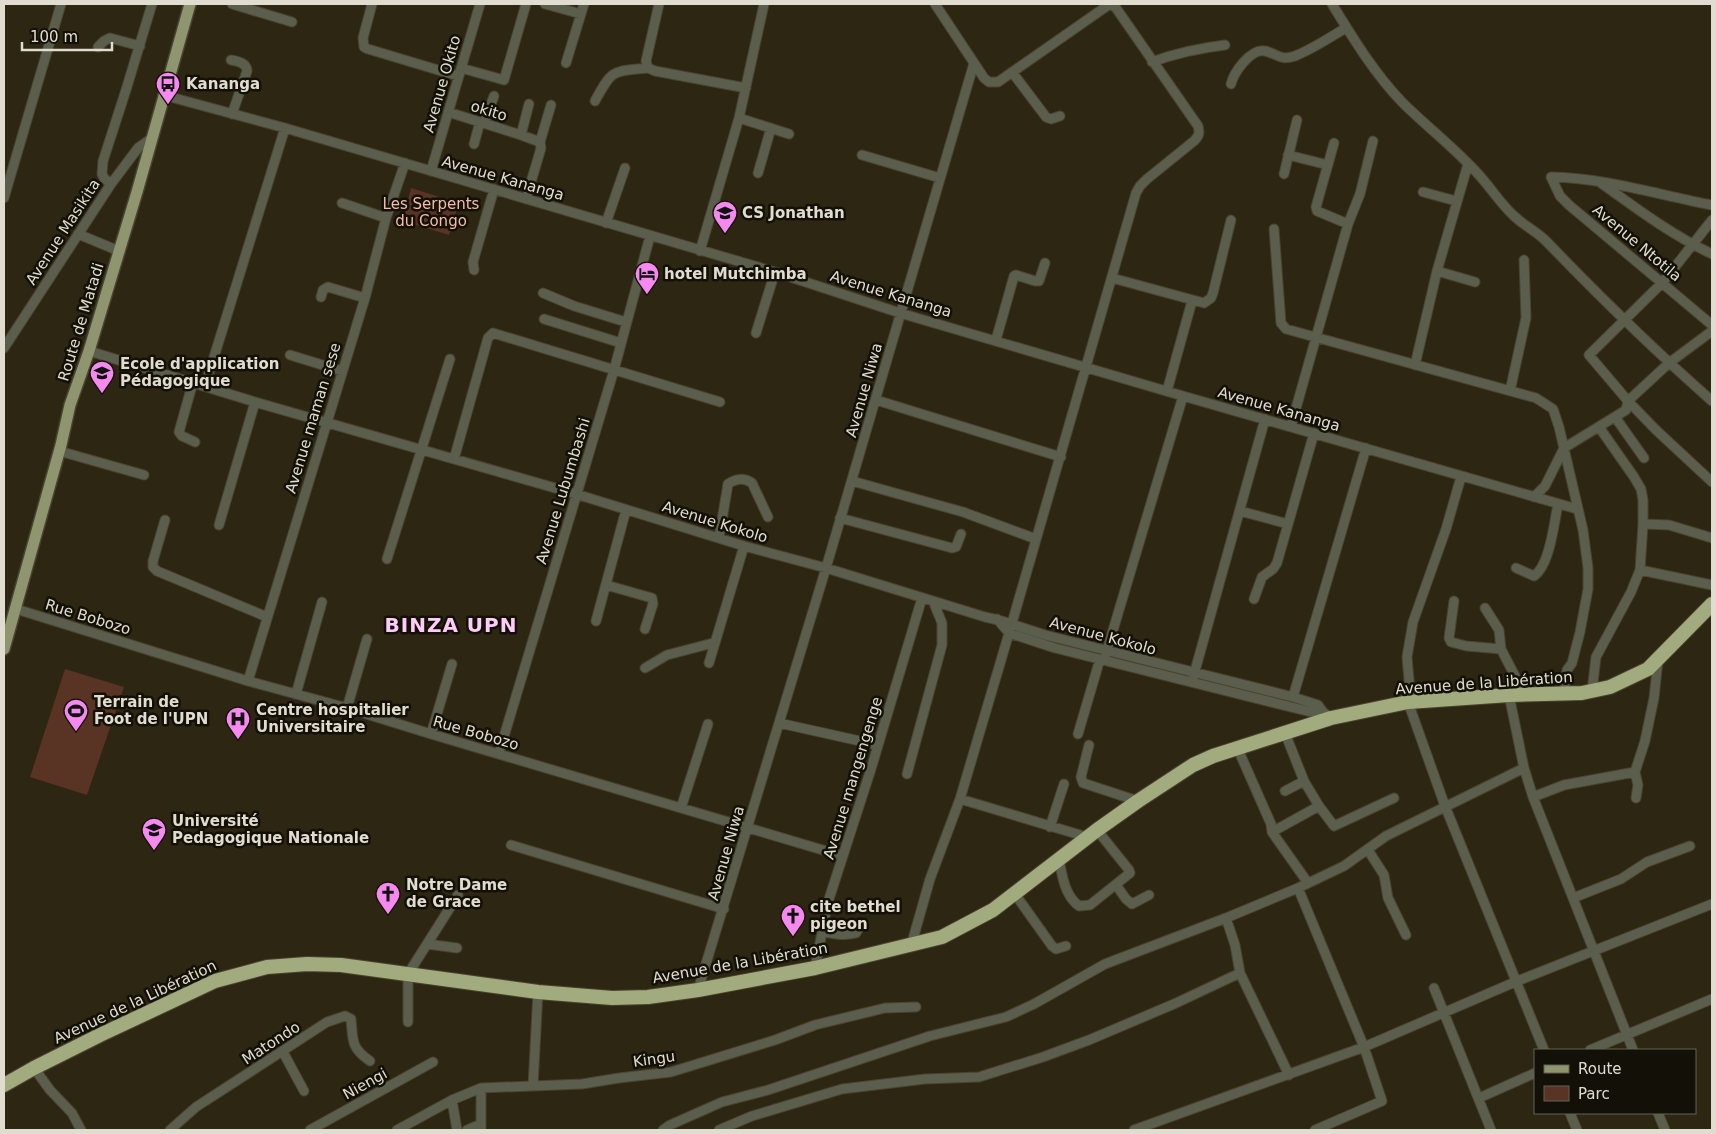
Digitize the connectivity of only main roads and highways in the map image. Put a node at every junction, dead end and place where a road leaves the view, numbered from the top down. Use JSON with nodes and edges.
{"nodes":[{"id":1,"x":190,"y":4,"type":"edge"},
{"id":2,"x":1712,"y":604,"type":"edge"},
{"id":3,"x":4,"y":649,"type":"edge"},
{"id":4,"x":4,"y":1084,"type":"edge"}],
"edges":[{"from":1,"to":3,"type":"main road","name":"Route de Matadi"},
{"from":2,"to":4,"type":"highway","name":"Avenue de la Libération"}]}
